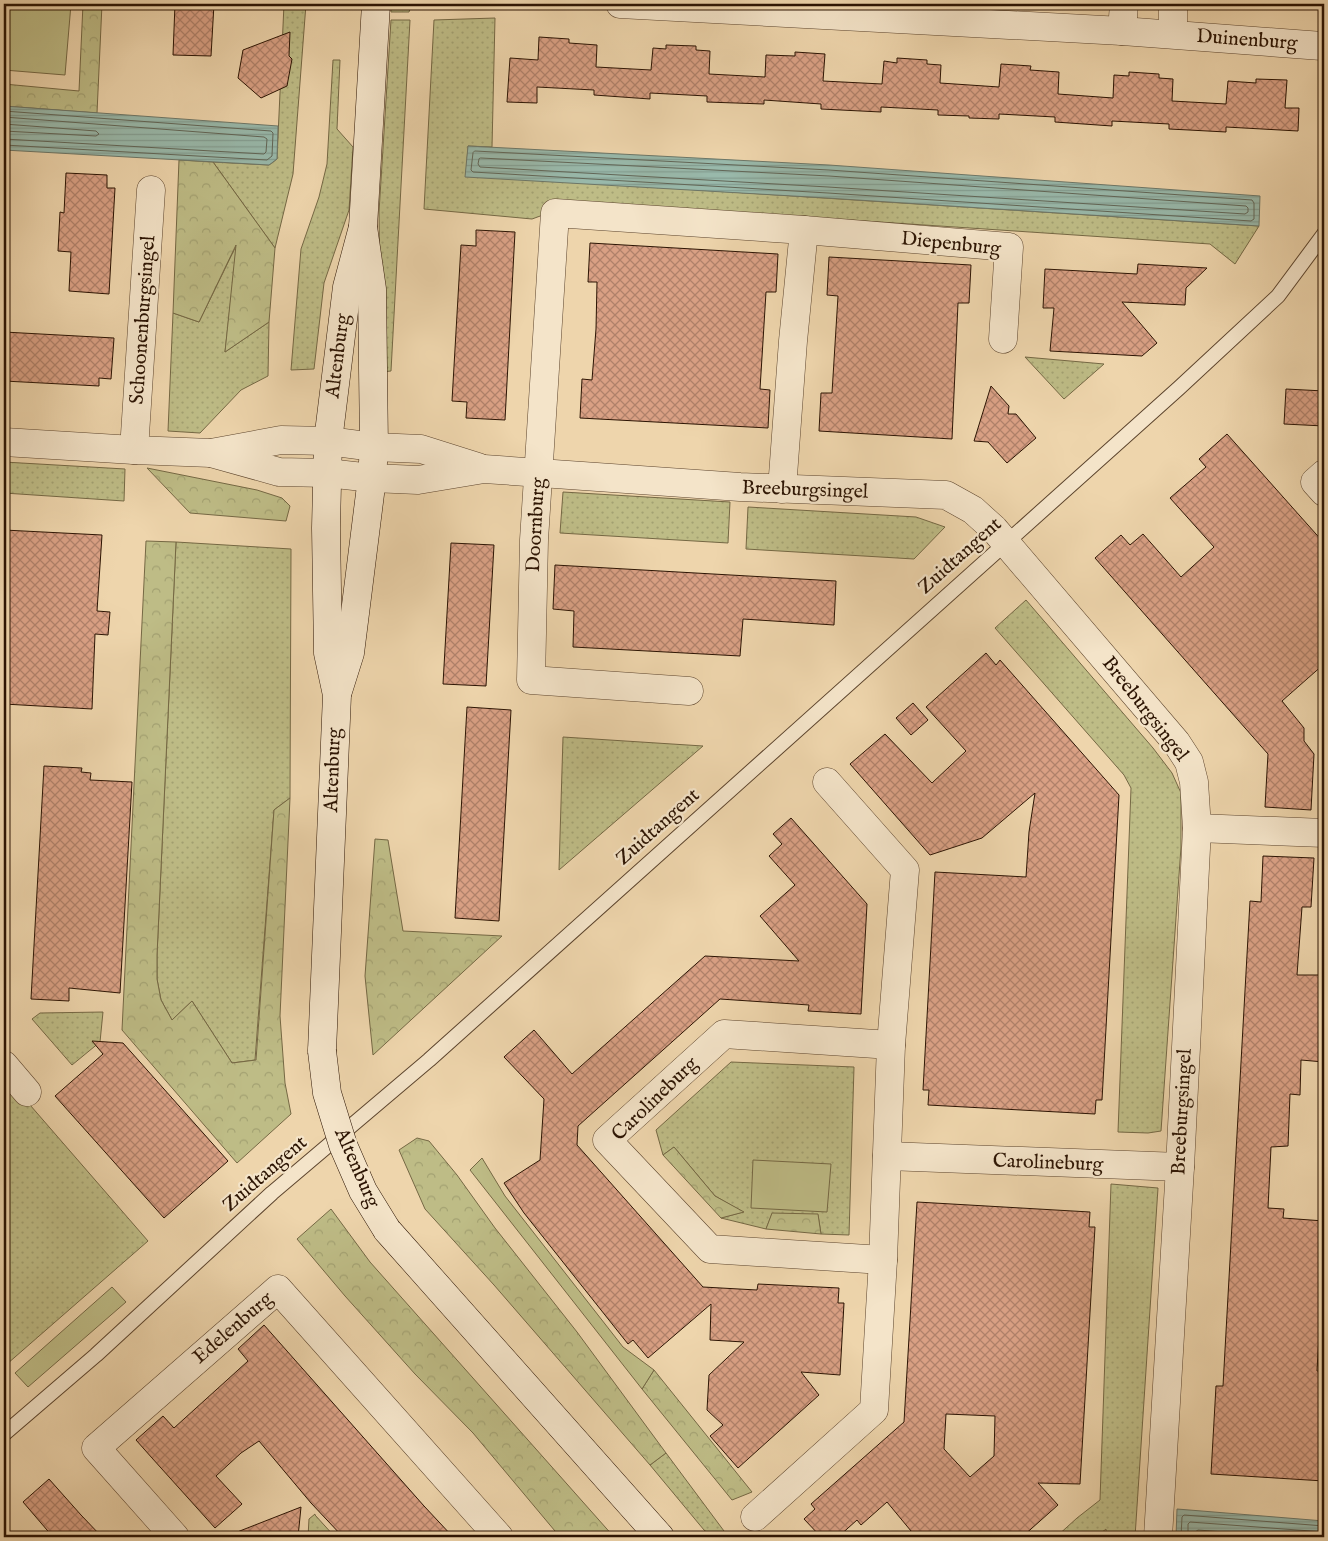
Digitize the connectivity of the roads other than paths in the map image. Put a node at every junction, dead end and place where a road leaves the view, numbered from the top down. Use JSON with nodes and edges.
{"nodes":[{"id":1,"x":376,"y":4,"type":"edge"},
{"id":2,"x":620,"y":4,"type":"edge"},
{"id":3,"x":1124,"y":4,"type":"edge"},
{"id":4,"x":1173,"y":4,"type":"edge"},
{"id":5,"x":660,"y":5,"type":"edge"},
{"id":6,"x":709,"y":7,"type":"edge"},
{"id":7,"x":1122,"y":31,"type":"junction"},
{"id":8,"x":1173,"y":34,"type":"junction"},
{"id":9,"x":1322,"y":46,"type":"dead end"},
{"id":10,"x":151,"y":190,"type":"dead end"},
{"id":11,"x":555,"y":213,"type":"joint"},
{"id":12,"x":363,"y":227,"type":"junction"},
{"id":13,"x":804,"y":230,"type":"junction"},
{"id":14,"x":1324,"y":234,"type":"edge"},
{"id":15,"x":1003,"y":339,"type":"dead end"},
{"id":16,"x":328,"y":441,"type":"junction"},
{"id":17,"x":4,"y":442,"type":"edge"},
{"id":18,"x":374,"y":447,"type":"junction"},
{"id":19,"x":134,"y":450,"type":"junction"},
{"id":20,"x":212,"y":453,"type":"junction"},
{"id":21,"x":484,"y":468,"type":"junction"},
{"id":22,"x":538,"y":472,"type":"junction"},
{"id":23,"x":327,"y":473,"type":"junction"},
{"id":24,"x":1324,"y":474,"type":"edge"},
{"id":25,"x":372,"y":478,"type":"junction"},
{"id":26,"x":782,"y":489,"type":"junction"},
{"id":27,"x":1324,"y":492,"type":"edge"},
{"id":28,"x":1005,"y":542,"type":"junction"},
{"id":29,"x":689,"y":691,"type":"dead end"},
{"id":30,"x":337,"y":695,"type":"junction"},
{"id":31,"x":828,"y":782,"type":"dead end"},
{"id":32,"x":1197,"y":828,"type":"junction"},
{"id":33,"x":1324,"y":833,"type":"edge"},
{"id":34,"x":891,"y":1045,"type":"junction"},
{"id":35,"x":4,"y":1066,"type":"edge"},
{"id":36,"x":27,"y":1092,"type":"dead end"},
{"id":37,"x":887,"y":1156,"type":"junction"},
{"id":38,"x":1180,"y":1167,"type":"junction"},
{"id":39,"x":883,"y":1260,"type":"junction"},
{"id":40,"x":4,"y":1434,"type":"edge"},
{"id":41,"x":755,"y":1517,"type":"dead end"},
{"id":42,"x":175,"y":1537,"type":"edge"},
{"id":43,"x":499,"y":1537,"type":"edge"},
{"id":44,"x":660,"y":1537,"type":"edge"},
{"id":45,"x":1158,"y":1537,"type":"edge"}],
"edges":[{"from":1,"to":12,"type":"street","name":"Altenburg"},
{"from":2,"to":5,"type":"street","name":"Duinenburg"},
{"from":3,"to":7,"type":"street"},
{"from":4,"to":8,"type":"street","name":"Duinenburg"},
{"from":5,"to":6,"type":"street","name":"Duinenburg"},
{"from":6,"to":7,"type":"street","name":"Duinenburg"},
{"from":7,"to":8,"type":"street","name":"Duinenburg"},
{"from":8,"to":9,"type":"street","name":"Duinenburg"},
{"from":10,"to":19,"type":"street","name":"Schoonenburgsingel"},
{"from":11,"to":13,"type":"street","name":"Diepenburg"},
{"from":11,"to":22,"type":"street","name":"Doornburg"},
{"from":12,"to":16,"type":"street","name":"Altenburg"},
{"from":12,"to":18,"type":"street","name":"Altenburg"},
{"from":13,"to":15,"type":"street","name":"Diepenburg"},
{"from":13,"to":26,"type":"street"},
{"from":14,"to":28,"type":"lane","name":"Zuidtangent"},
{"from":16,"to":18,"type":"street","name":"Breeburgsingel"},
{"from":16,"to":20,"type":"street"},
{"from":16,"to":23,"type":"street","name":"Altenburg"},
{"from":17,"to":19,"type":"street"},
{"from":18,"to":21,"type":"street","name":"Breeburgsingel"},
{"from":18,"to":25,"type":"street","name":"Altenburg"},
{"from":19,"to":20,"type":"street"},
{"from":20,"to":23,"type":"street"},
{"from":21,"to":22,"type":"street","name":"Breeburgsingel"},
{"from":21,"to":25,"type":"street","name":"Breeburgsingel"},
{"from":22,"to":26,"type":"street","name":"Breeburgsingel"},
{"from":22,"to":29,"type":"street","name":"Doornburg"},
{"from":23,"to":25,"type":"street","name":"Breeburgsingel"},
{"from":23,"to":30,"type":"street","name":"Altenburg"},
{"from":24,"to":27,"type":"street"},
{"from":25,"to":30,"type":"street","name":"Altenburg"},
{"from":26,"to":28,"type":"street","name":"Breeburgsingel"},
{"from":28,"to":32,"type":"street","name":"Breeburgsingel"},
{"from":28,"to":40,"type":"lane","name":"Zuidtangent"},
{"from":30,"to":44,"type":"street","name":"Altenburg","bridge":true},
{"from":31,"to":34,"type":"street"},
{"from":32,"to":33,"type":"street"},
{"from":32,"to":38,"type":"street","name":"Breeburgsingel"},
{"from":34,"to":37,"type":"street"},
{"from":34,"to":39,"type":"street","name":"Carolineburg"},
{"from":35,"to":36,"type":"street"},
{"from":37,"to":38,"type":"street","name":"Carolineburg"},
{"from":37,"to":39,"type":"street"},
{"from":38,"to":45,"type":"street","name":"Breeburgsingel"},
{"from":39,"to":41,"type":"street"},
{"from":42,"to":43,"type":"street","name":"Edelenburg"}]}
